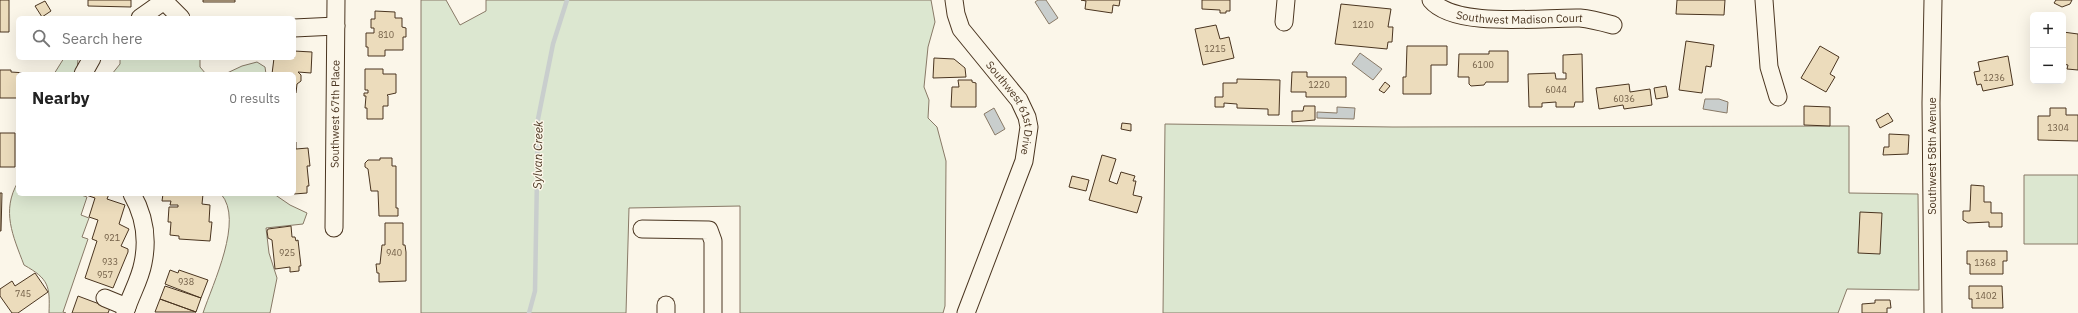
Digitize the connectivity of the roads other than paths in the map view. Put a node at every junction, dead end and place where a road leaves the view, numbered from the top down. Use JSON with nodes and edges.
{"nodes":[{"id":1,"x":336,"y":0,"type":"edge"},
{"id":2,"x":954,"y":0,"type":"edge"},
{"id":3,"x":1286,"y":0,"type":"edge"},
{"id":4,"x":1431,"y":0,"type":"edge"},
{"id":5,"x":1764,"y":0,"type":"edge"},
{"id":6,"x":1933,"y":0,"type":"edge"},
{"id":7,"x":163,"y":1,"type":"edge"},
{"id":8,"x":143,"y":16,"type":"edge"},
{"id":9,"x":179,"y":16,"type":"edge"},
{"id":10,"x":1284,"y":22,"type":"dead end"},
{"id":11,"x":1613,"y":24,"type":"dead end"},
{"id":12,"x":336,"y":26,"type":"junction"},
{"id":13,"x":296,"y":28,"type":"edge"},
{"id":14,"x":91,"y":60,"type":"edge"},
{"id":15,"x":84,"y":72,"type":"edge"},
{"id":16,"x":1778,"y":97,"type":"dead end"},
{"id":17,"x":133,"y":196,"type":"edge"},
{"id":18,"x":334,"y":228,"type":"dead end"},
{"id":19,"x":642,"y":229,"type":"dead end"},
{"id":20,"x":105,"y":298,"type":"dead end"},
{"id":21,"x":126,"y":310,"type":"edge"},
{"id":22,"x":713,"y":313,"type":"edge"},
{"id":23,"x":966,"y":313,"type":"edge"},
{"id":24,"x":1933,"y":313,"type":"edge"}],
"edges":[{"from":1,"to":12,"type":"street","name":"Southwest 67th Place"},
{"from":2,"to":23,"type":"street","name":"Southwest 61st Drive"},
{"from":3,"to":10,"type":"street"},
{"from":4,"to":11,"type":"street","name":"Southwest Madison Court"},
{"from":5,"to":16,"type":"street"},
{"from":6,"to":24,"type":"street","name":"Southwest 58th Avenue"},
{"from":7,"to":8,"type":"street"},
{"from":7,"to":9,"type":"street"},
{"from":12,"to":13,"type":"street"},
{"from":12,"to":18,"type":"street","name":"Southwest 67th Place"},
{"from":14,"to":15,"type":"street"},
{"from":17,"to":21,"type":"street"},
{"from":19,"to":22,"type":"street"},
{"from":20,"to":21,"type":"street"}]}
